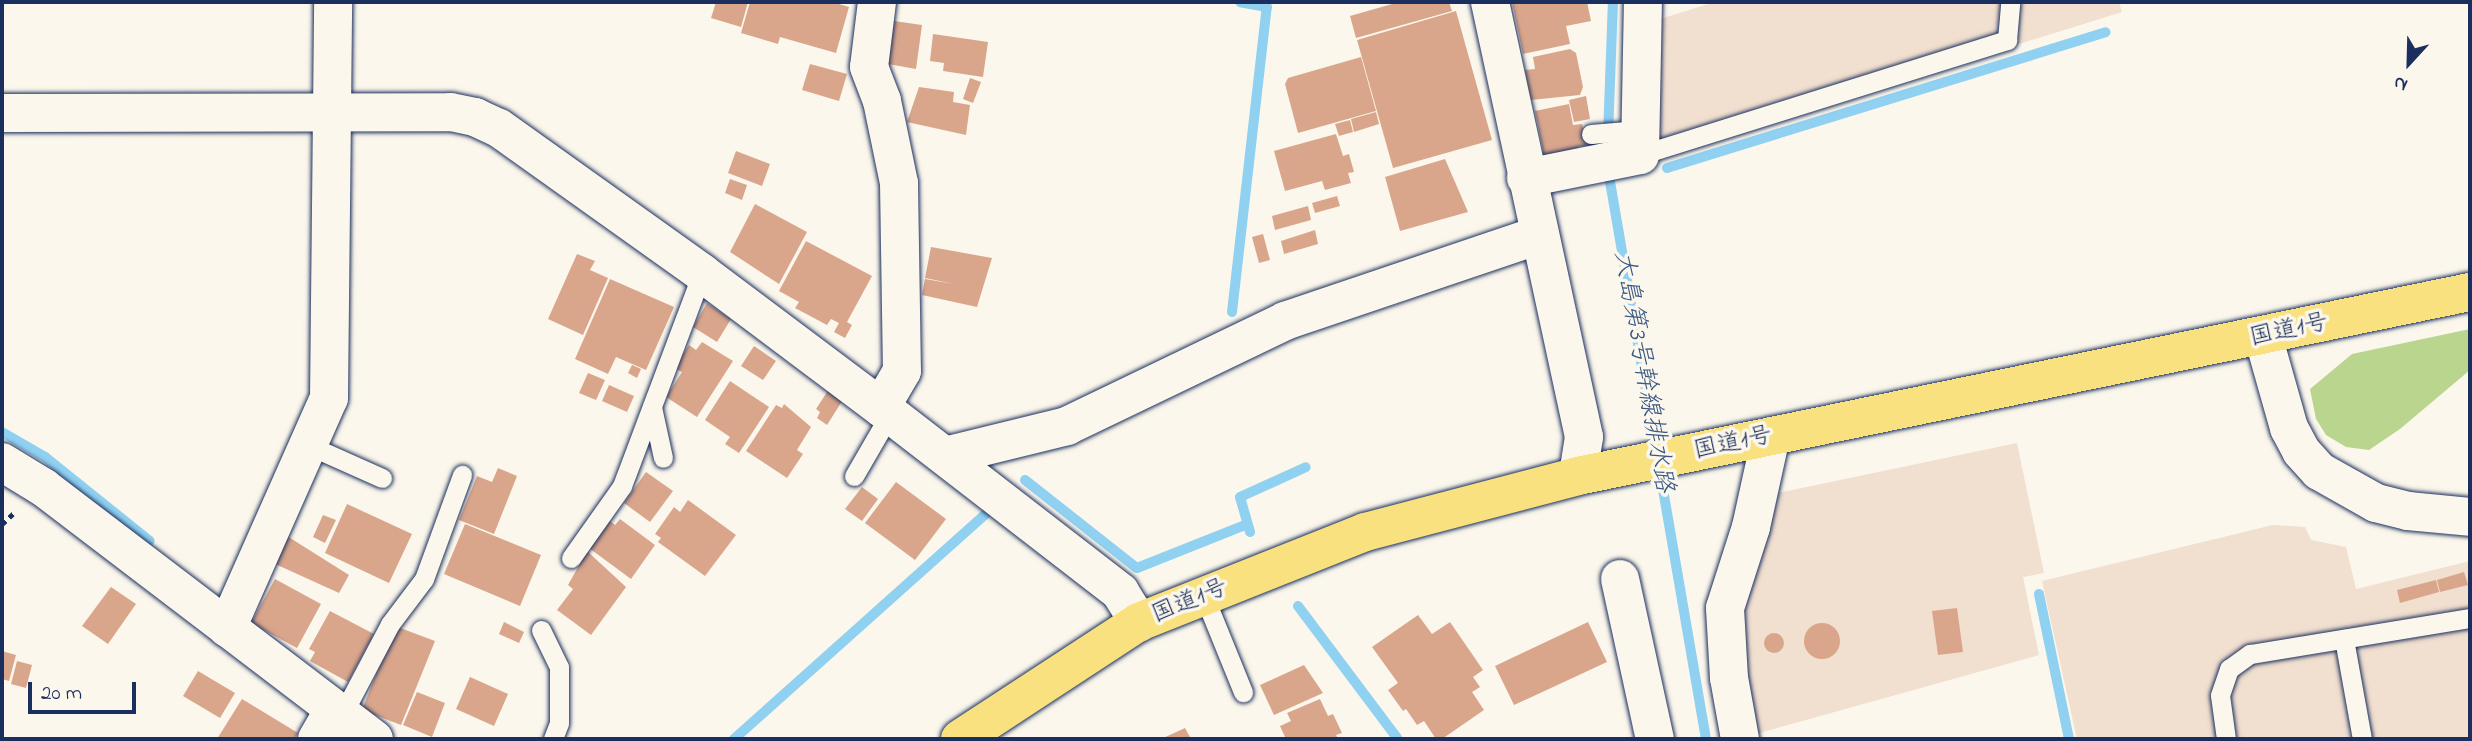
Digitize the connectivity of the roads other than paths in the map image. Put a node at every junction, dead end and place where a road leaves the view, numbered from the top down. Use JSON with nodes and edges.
{"nodes":[{"id":1,"x":333,"y":2,"type":"edge"},
{"id":2,"x":877,"y":2,"type":"edge"},
{"id":3,"x":1490,"y":2,"type":"edge"},
{"id":4,"x":1643,"y":2,"type":"edge"},
{"id":5,"x":2010,"y":2,"type":"edge"},
{"id":6,"x":332,"y":111,"type":"junction"},
{"id":7,"x":2,"y":113,"type":"edge"},
{"id":8,"x":1635,"y":143,"type":"junction"},
{"id":9,"x":1526,"y":178,"type":"junction"},
{"id":10,"x":1539,"y":235,"type":"junction"},
{"id":11,"x":702,"y":273,"type":"junction"},
{"id":12,"x":2470,"y":292,"type":"edge"},
{"id":13,"x":2263,"y":336,"type":"junction"},
{"id":14,"x":652,"y":407,"type":"junction"},
{"id":15,"x":886,"y":411,"type":"junction"},
{"id":16,"x":1771,"y":436,"type":"junction"},
{"id":17,"x":308,"y":444,"type":"junction"},
{"id":18,"x":944,"y":456,"type":"junction"},
{"id":19,"x":663,"y":458,"type":"dead end"},
{"id":20,"x":2,"y":461,"type":"edge"},
{"id":21,"x":1592,"y":473,"type":"junction"},
{"id":22,"x":462,"y":475,"type":"dead end"},
{"id":23,"x":855,"y":476,"type":"dead end"},
{"id":24,"x":382,"y":478,"type":"dead end"},
{"id":25,"x":2470,"y":517,"type":"edge"},
{"id":26,"x":571,"y":558,"type":"dead end"},
{"id":27,"x":1620,"y":579,"type":"dead end"},
{"id":28,"x":1204,"y":596,"type":"junction"},
{"id":29,"x":2470,"y":618,"type":"edge"},
{"id":30,"x":1139,"y":622,"type":"junction"},
{"id":31,"x":226,"y":628,"type":"junction"},
{"id":32,"x":541,"y":630,"type":"dead end"},
{"id":33,"x":2344,"y":639,"type":"junction"},
{"id":34,"x":1243,"y":692,"type":"dead end"},
{"id":35,"x":330,"y":722,"type":"edge"},
{"id":36,"x":374,"y":739,"type":"edge"},
{"id":37,"x":553,"y":739,"type":"edge"},
{"id":38,"x":960,"y":739,"type":"edge"},
{"id":39,"x":1655,"y":739,"type":"edge"},
{"id":40,"x":1741,"y":739,"type":"edge"},
{"id":41,"x":2226,"y":739,"type":"edge"},
{"id":42,"x":2362,"y":739,"type":"edge"}],
"edges":[{"from":1,"to":6,"type":"street"},
{"from":2,"to":15,"type":"street"},
{"from":3,"to":9,"type":"street"},
{"from":4,"to":8,"type":"street"},
{"from":5,"to":8,"type":"lane"},
{"from":6,"to":7,"type":"street"},
{"from":6,"to":11,"type":"street"},
{"from":6,"to":17,"type":"street"},
{"from":8,"to":9,"type":"street"},
{"from":9,"to":10,"type":"street"},
{"from":10,"to":18,"type":"street"},
{"from":10,"to":21,"type":"street"},
{"from":11,"to":14,"type":"lane"},
{"from":11,"to":15,"type":"street"},
{"from":12,"to":13,"type":"highway","name":"国道1号"},
{"from":13,"to":16,"type":"highway","name":"国道1号"},
{"from":13,"to":25,"type":"street"},
{"from":14,"to":19,"type":"lane"},
{"from":14,"to":26,"type":"lane"},
{"from":15,"to":18,"type":"street"},
{"from":15,"to":23,"type":"lane"},
{"from":16,"to":21,"type":"highway","name":"国道1号"},
{"from":16,"to":40,"type":"street"},
{"from":17,"to":24,"type":"lane"},
{"from":17,"to":31,"type":"street"},
{"from":18,"to":30,"type":"street"},
{"from":20,"to":31,"type":"street"},
{"from":21,"to":28,"type":"highway","name":"国道1号"},
{"from":22,"to":35,"type":"lane"},
{"from":27,"to":39,"type":"street"},
{"from":28,"to":30,"type":"highway","name":"国道1号"},
{"from":28,"to":34,"type":"lane"},
{"from":29,"to":33,"type":"lane"},
{"from":30,"to":38,"type":"highway","name":"国道1号"},
{"from":31,"to":35,"type":"street"},
{"from":32,"to":37,"type":"lane"},
{"from":33,"to":41,"type":"lane"},
{"from":33,"to":42,"type":"lane"},
{"from":35,"to":36,"type":"street"}]}
